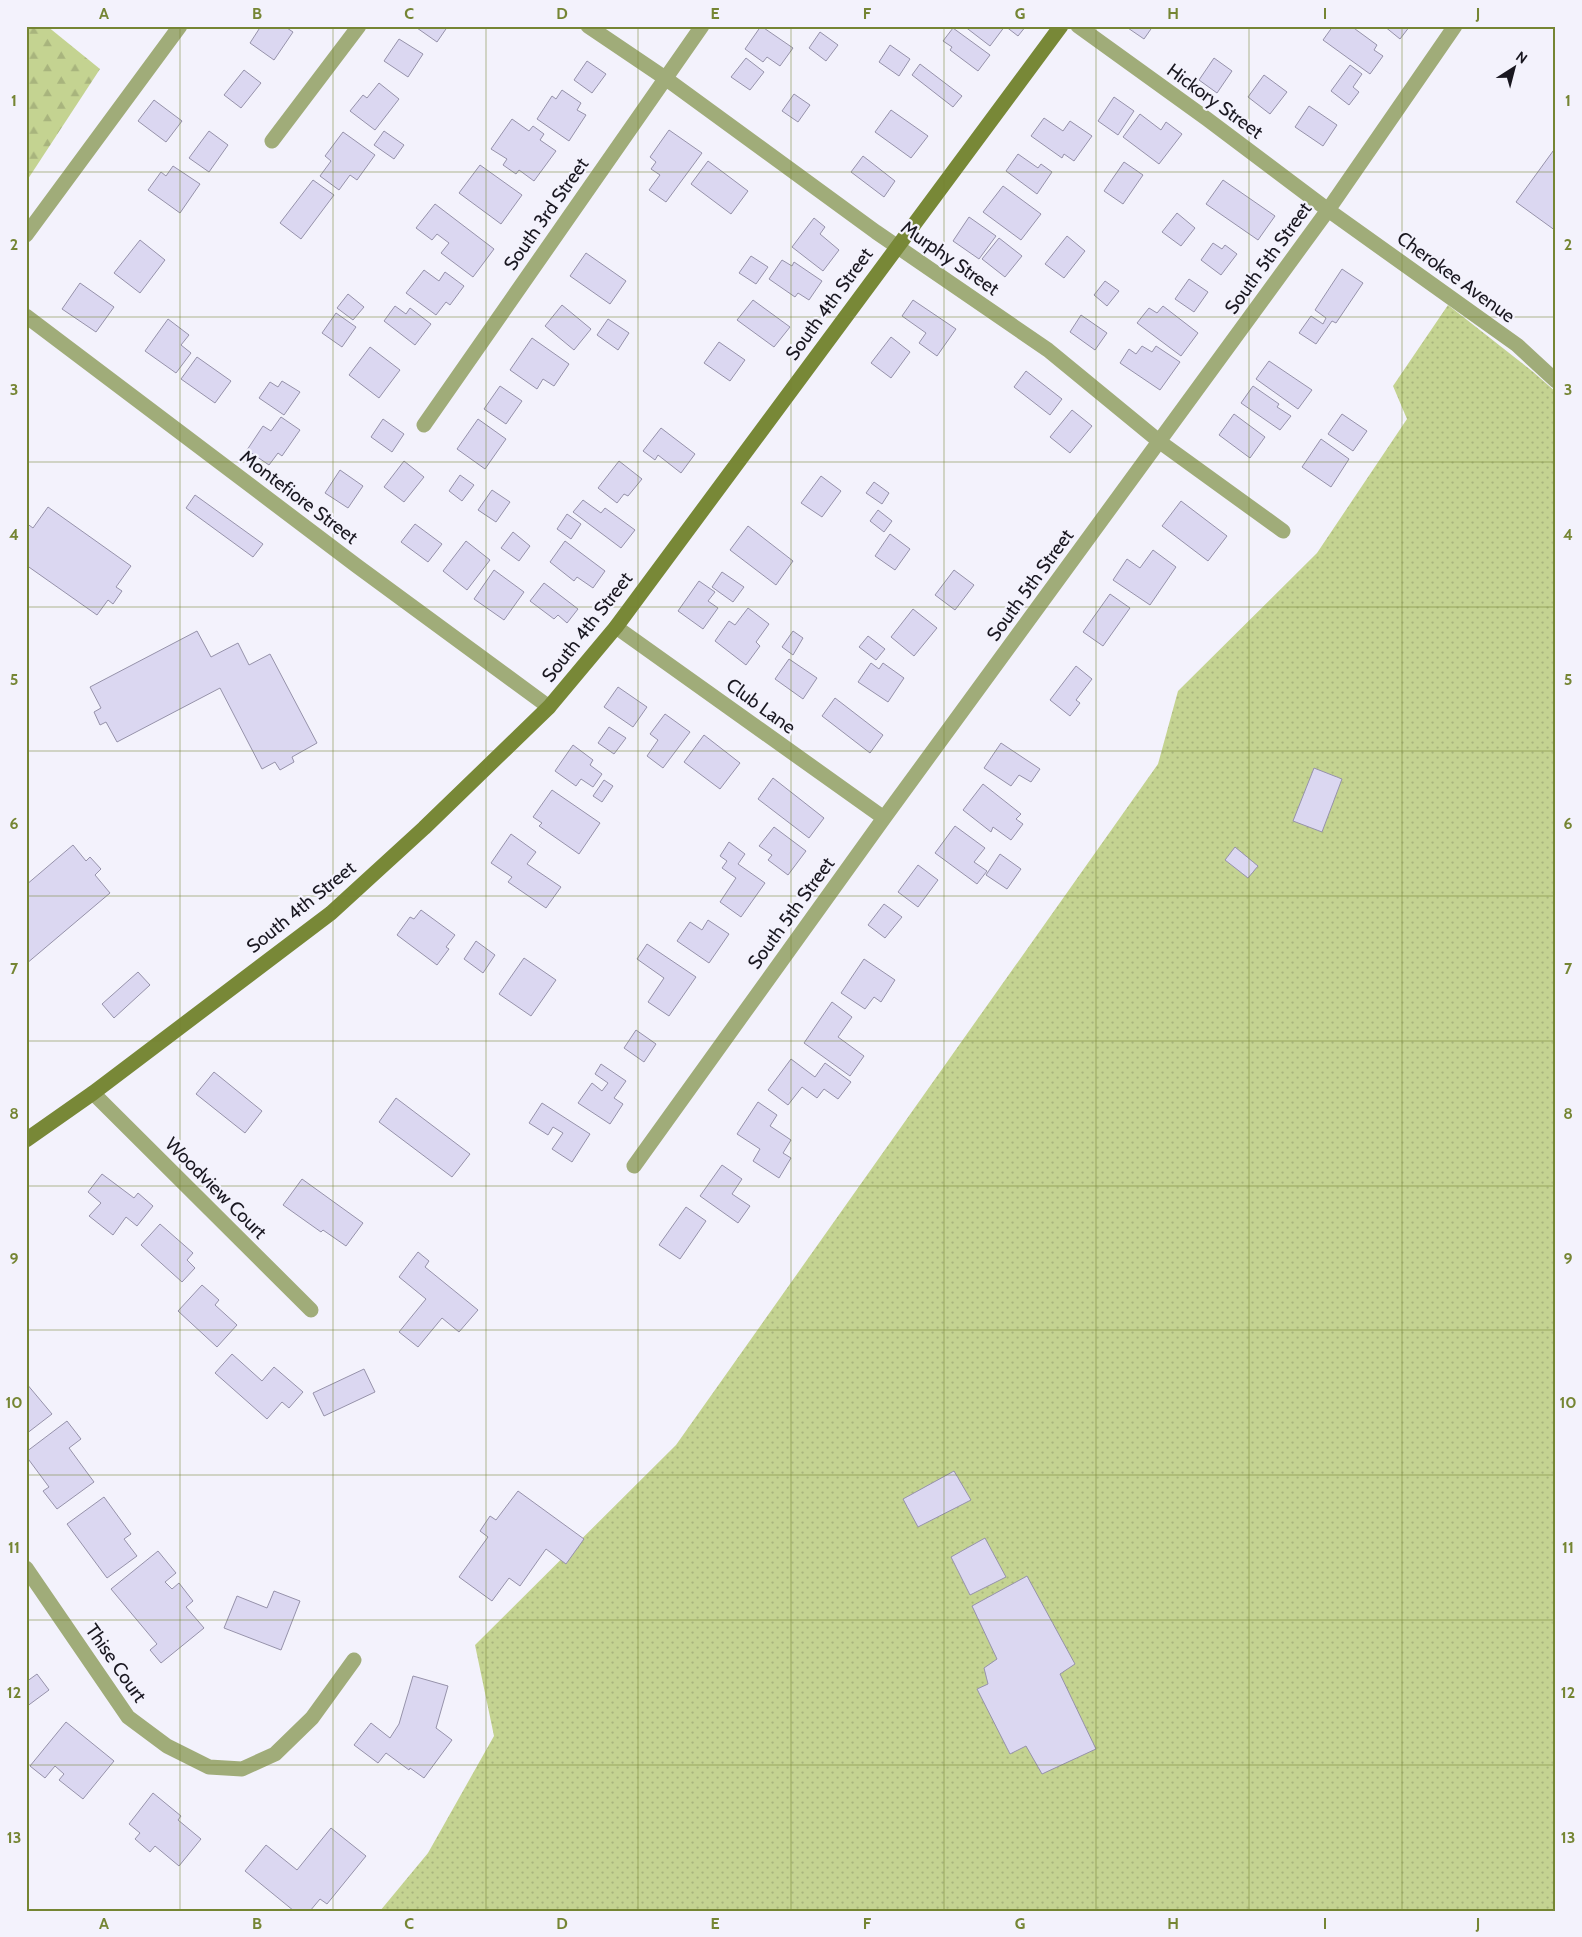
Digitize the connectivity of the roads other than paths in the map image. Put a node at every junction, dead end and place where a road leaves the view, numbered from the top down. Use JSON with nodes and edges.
{"nodes":[{"id":1,"x":180,"y":26,"type":"edge"},
{"id":2,"x":359,"y":26,"type":"edge"},
{"id":3,"x":588,"y":26,"type":"edge"},
{"id":4,"x":702,"y":26,"type":"edge"},
{"id":5,"x":1061,"y":26,"type":"edge"},
{"id":6,"x":1078,"y":26,"type":"edge"},
{"id":7,"x":1454,"y":26,"type":"edge"},
{"id":8,"x":665,"y":78,"type":"junction"},
{"id":9,"x":272,"y":142,"type":"dead end"},
{"id":10,"x":1328,"y":210,"type":"junction"},
{"id":11,"x":26,"y":235,"type":"edge"},
{"id":12,"x":896,"y":246,"type":"junction"},
{"id":13,"x":26,"y":316,"type":"edge"},
{"id":14,"x":1556,"y":381,"type":"edge"},
{"id":15,"x":424,"y":424,"type":"dead end"},
{"id":16,"x":1160,"y":442,"type":"junction"},
{"id":17,"x":1283,"y":531,"type":"dead end"},
{"id":18,"x":616,"y":627,"type":"junction"},
{"id":19,"x":549,"y":707,"type":"junction"},
{"id":20,"x":884,"y":818,"type":"junction"},
{"id":21,"x":94,"y":1093,"type":"junction"},
{"id":22,"x":26,"y":1140,"type":"edge"},
{"id":23,"x":634,"y":1166,"type":"dead end"},
{"id":24,"x":311,"y":1310,"type":"dead end"},
{"id":25,"x":26,"y":1568,"type":"edge"},
{"id":26,"x":354,"y":1660,"type":"dead end"}],
"edges":[{"from":1,"to":11,"type":"street"},
{"from":2,"to":9,"type":"street"},
{"from":3,"to":8,"type":"street","name":"Murphy Street"},
{"from":4,"to":8,"type":"street","name":"South 3rd Street"},
{"from":5,"to":12,"type":"main road","name":"South 4th Street"},
{"from":6,"to":10,"type":"street","name":"Hickory Street"},
{"from":7,"to":10,"type":"street","name":"South 5th Street"},
{"from":8,"to":12,"type":"street","name":"Murphy Street"},
{"from":8,"to":15,"type":"street","name":"South 3rd Street"},
{"from":10,"to":14,"type":"street","name":"Cherokee Avenue"},
{"from":10,"to":16,"type":"street","name":"South 5th Street"},
{"from":12,"to":16,"type":"street","name":"Murphy Street"},
{"from":12,"to":18,"type":"main road","name":"South 4th Street"},
{"from":13,"to":19,"type":"street","name":"Montefiore Street"},
{"from":16,"to":17,"type":"street","name":"Murphy Street"},
{"from":16,"to":20,"type":"street","name":"South 5th Street"},
{"from":18,"to":19,"type":"main road","name":"South 4th Street"},
{"from":18,"to":20,"type":"street","name":"Club Lane"},
{"from":19,"to":21,"type":"main road","name":"South 4th Street"},
{"from":20,"to":23,"type":"street","name":"South 5th Street"},
{"from":21,"to":22,"type":"main road","name":"South 4th Street"},
{"from":21,"to":24,"type":"street","name":"Woodview Court"},
{"from":25,"to":26,"type":"street","name":"Thise Court"}]}
